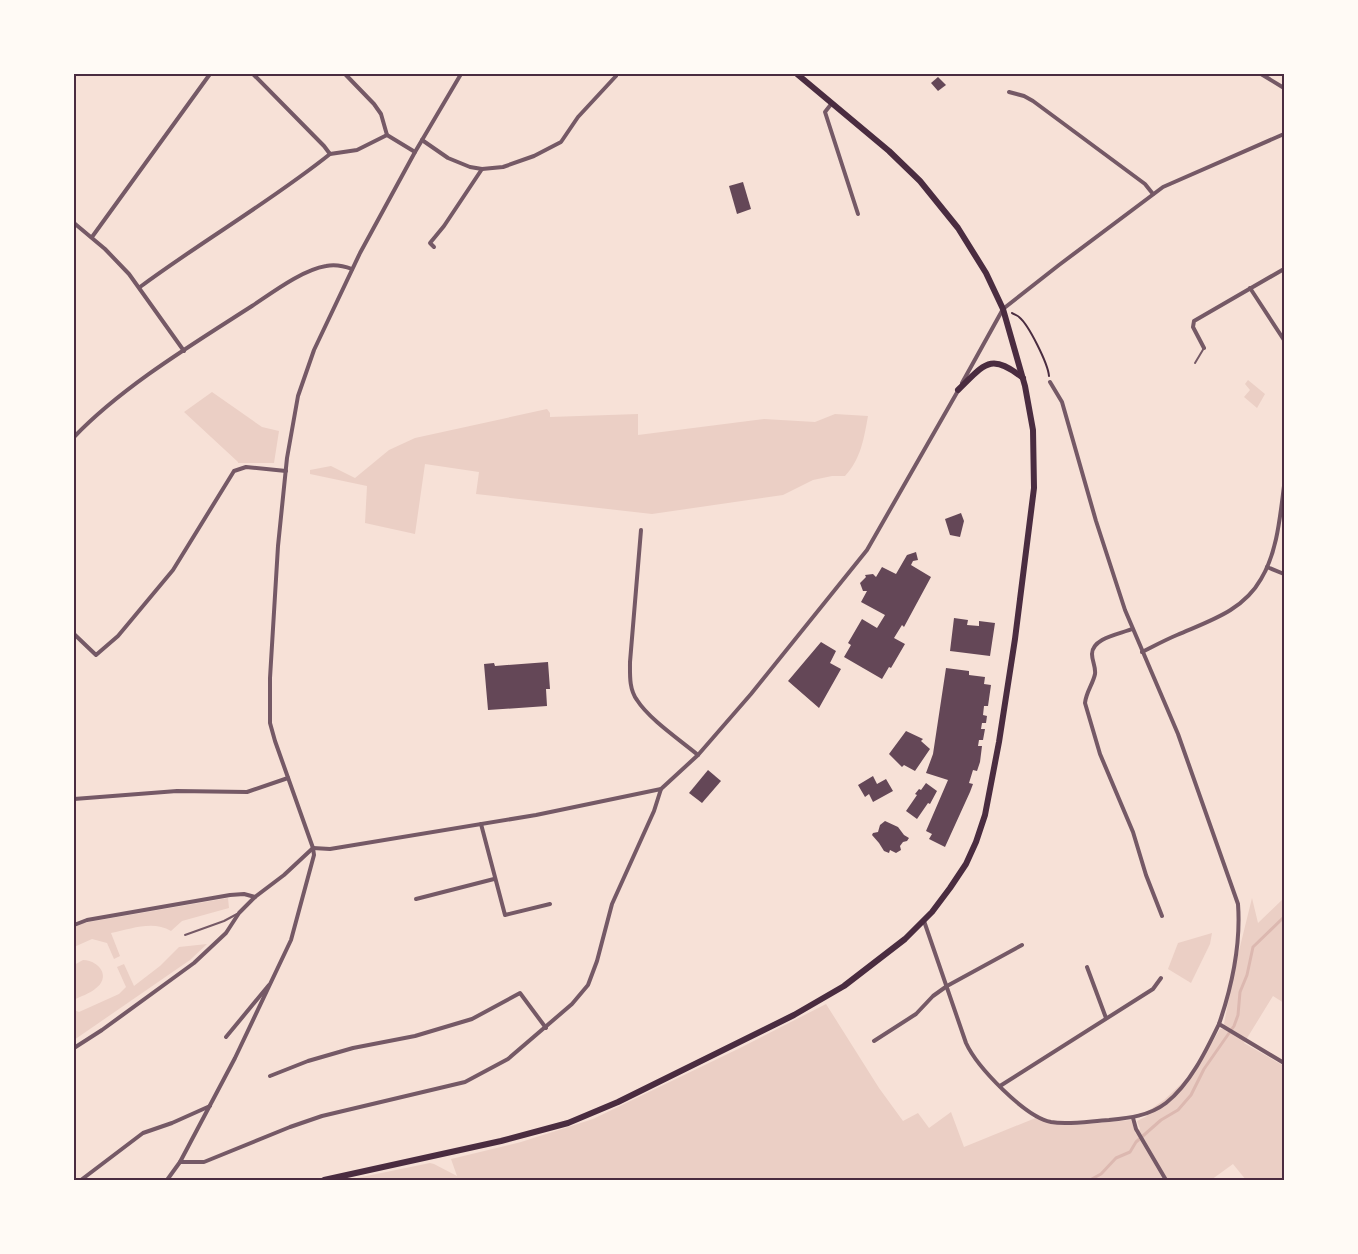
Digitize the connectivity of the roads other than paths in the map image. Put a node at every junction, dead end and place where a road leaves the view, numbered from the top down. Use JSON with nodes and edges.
{"nodes":[{"id":1,"x":210,"y":74,"type":"edge"},
{"id":2,"x":253,"y":74,"type":"edge"},
{"id":3,"x":345,"y":74,"type":"edge"},
{"id":4,"x":461,"y":74,"type":"edge"},
{"id":5,"x":798,"y":74,"type":"edge"},
{"id":6,"x":1261,"y":74,"type":"edge"},
{"id":7,"x":616,"y":76,"type":"dead end"},
{"id":8,"x":1284,"y":88,"type":"edge"},
{"id":9,"x":1009,"y":92,"type":"dead end"},
{"id":10,"x":832,"y":103,"type":"junction"},
{"id":11,"x":1284,"y":134,"type":"edge"},
{"id":12,"x":387,"y":135,"type":"junction"},
{"id":13,"x":422,"y":140,"type":"junction"},
{"id":14,"x":415,"y":152,"type":"junction"},
{"id":15,"x":330,"y":154,"type":"junction"},
{"id":16,"x":482,"y":169,"type":"junction"},
{"id":17,"x":1153,"y":194,"type":"junction"},
{"id":18,"x":858,"y":214,"type":"dead end"},
{"id":19,"x":74,"y":223,"type":"edge"},
{"id":20,"x":92,"y":237,"type":"junction"},
{"id":21,"x":434,"y":247,"type":"dead end"},
{"id":22,"x":352,"y":269,"type":"junction"},
{"id":23,"x":1284,"y":269,"type":"edge"},
{"id":24,"x":140,"y":287,"type":"junction"},
{"id":25,"x":1250,"y":288,"type":"junction"},
{"id":26,"x":1003,"y":309,"type":"junction"},
{"id":27,"x":1284,"y":340,"type":"edge"},
{"id":28,"x":1204,"y":348,"type":"joint"},
{"id":29,"x":184,"y":350,"type":"junction"},
{"id":30,"x":1195,"y":362,"type":"dead end"},
{"id":31,"x":1023,"y":378,"type":"junction"},
{"id":32,"x":1050,"y":382,"type":"road end"},
{"id":33,"x":958,"y":390,"type":"junction"},
{"id":34,"x":74,"y":437,"type":"edge"},
{"id":35,"x":286,"y":471,"type":"junction"},
{"id":36,"x":1284,"y":486,"type":"edge"},
{"id":37,"x":642,"y":530,"type":"dead end"},
{"id":38,"x":1267,"y":567,"type":"junction"},
{"id":39,"x":1284,"y":574,"type":"edge"},
{"id":40,"x":1132,"y":629,"type":"junction"},
{"id":41,"x":74,"y":634,"type":"edge"},
{"id":42,"x":1142,"y":652,"type":"junction"},
{"id":43,"x":698,"y":755,"type":"junction"},
{"id":44,"x":288,"y":778,"type":"junction"},
{"id":45,"x":661,"y":790,"type":"junction"},
{"id":46,"x":74,"y":799,"type":"edge"},
{"id":47,"x":481,"y":824,"type":"junction"},
{"id":48,"x":313,"y":848,"type":"junction"},
{"id":49,"x":494,"y":879,"type":"junction"},
{"id":50,"x":254,"y":897,"type":"junction"},
{"id":51,"x":416,"y":899,"type":"dead end"},
{"id":52,"x":550,"y":904,"type":"dead end"},
{"id":53,"x":239,"y":912,"type":"junction"},
{"id":54,"x":1162,"y":916,"type":"dead end"},
{"id":55,"x":924,"y":921,"type":"junction"},
{"id":56,"x":74,"y":925,"type":"edge"},
{"id":57,"x":185,"y":935,"type":"dead end"},
{"id":58,"x":1022,"y":945,"type":"dead end"},
{"id":59,"x":1087,"y":967,"type":"dead end"},
{"id":60,"x":1161,"y":978,"type":"dead end"},
{"id":61,"x":272,"y":981,"type":"junction"},
{"id":62,"x":947,"y":986,"type":"junction"},
{"id":63,"x":1106,"y":1018,"type":"junction"},
{"id":64,"x":1219,"y":1024,"type":"junction"},
{"id":65,"x":546,"y":1028,"type":"junction"},
{"id":66,"x":226,"y":1037,"type":"dead end"},
{"id":67,"x":874,"y":1041,"type":"dead end"},
{"id":68,"x":74,"y":1048,"type":"edge"},
{"id":69,"x":1284,"y":1063,"type":"edge"},
{"id":70,"x":270,"y":1076,"type":"dead end"},
{"id":71,"x":1000,"y":1086,"type":"junction"},
{"id":72,"x":210,"y":1106,"type":"junction"},
{"id":73,"x":1133,"y":1118,"type":"junction"},
{"id":74,"x":180,"y":1162,"type":"junction"},
{"id":75,"x":81,"y":1180,"type":"edge"},
{"id":76,"x":168,"y":1180,"type":"edge"},
{"id":77,"x":324,"y":1180,"type":"edge"},
{"id":78,"x":1166,"y":1180,"type":"edge"}],
"edges":[{"from":1,"to":20,"type":"street"},
{"from":2,"to":15,"type":"street"},
{"from":3,"to":12,"type":"street"},
{"from":4,"to":13,"type":"street"},
{"from":5,"to":10,"type":"main road"},
{"from":6,"to":8,"type":"street"},
{"from":7,"to":16,"type":"street"},
{"from":9,"to":17,"type":"street"},
{"from":10,"to":18,"type":"street"},
{"from":10,"to":26,"type":"main road"},
{"from":11,"to":17,"type":"street"},
{"from":12,"to":14,"type":"street"},
{"from":12,"to":15,"type":"street"},
{"from":13,"to":14,"type":"street"},
{"from":13,"to":16,"type":"street"},
{"from":14,"to":22,"type":"street"},
{"from":15,"to":24,"type":"street"},
{"from":16,"to":21,"type":"street"},
{"from":17,"to":26,"type":"street"},
{"from":19,"to":20,"type":"street"},
{"from":20,"to":24,"type":"street"},
{"from":22,"to":29,"type":"street"},
{"from":22,"to":35,"type":"street"},
{"from":23,"to":25,"type":"street"},
{"from":24,"to":29,"type":"street"},
{"from":25,"to":27,"type":"street"},
{"from":25,"to":28,"type":"street"},
{"from":26,"to":31,"type":"main road"},
{"from":26,"to":33,"type":"street"},
{"from":28,"to":30,"type":"lane"},
{"from":29,"to":34,"type":"street"},
{"from":31,"to":33,"type":"main road"},
{"from":31,"to":55,"type":"main road"},
{"from":32,"to":40,"type":"street"},
{"from":33,"to":43,"type":"street"},
{"from":35,"to":41,"type":"street"},
{"from":35,"to":44,"type":"street"},
{"from":36,"to":38,"type":"street"},
{"from":37,"to":43,"type":"street"},
{"from":38,"to":39,"type":"street"},
{"from":38,"to":42,"type":"street"},
{"from":40,"to":42,"type":"street"},
{"from":40,"to":54,"type":"street"},
{"from":42,"to":64,"type":"street"},
{"from":43,"to":45,"type":"street"},
{"from":44,"to":46,"type":"street"},
{"from":44,"to":48,"type":"street"},
{"from":45,"to":47,"type":"street"},
{"from":45,"to":65,"type":"street"},
{"from":47,"to":48,"type":"street"},
{"from":47,"to":49,"type":"street"},
{"from":48,"to":50,"type":"street"},
{"from":48,"to":61,"type":"street"},
{"from":49,"to":51,"type":"street"},
{"from":49,"to":52,"type":"street"},
{"from":50,"to":53,"type":"street"},
{"from":50,"to":56,"type":"street"},
{"from":53,"to":57,"type":"lane"},
{"from":53,"to":68,"type":"street"},
{"from":55,"to":62,"type":"street"},
{"from":55,"to":77,"type":"main road"},
{"from":58,"to":62,"type":"street"},
{"from":59,"to":63,"type":"street"},
{"from":60,"to":63,"type":"street"},
{"from":61,"to":66,"type":"street"},
{"from":61,"to":72,"type":"street"},
{"from":62,"to":67,"type":"street"},
{"from":62,"to":71,"type":"street"},
{"from":63,"to":71,"type":"street"},
{"from":64,"to":69,"type":"street"},
{"from":64,"to":73,"type":"street"},
{"from":65,"to":70,"type":"street"},
{"from":65,"to":74,"type":"street"},
{"from":71,"to":73,"type":"street"},
{"from":72,"to":74,"type":"street"},
{"from":72,"to":75,"type":"street"},
{"from":73,"to":78,"type":"street"},
{"from":74,"to":76,"type":"street"}]}
